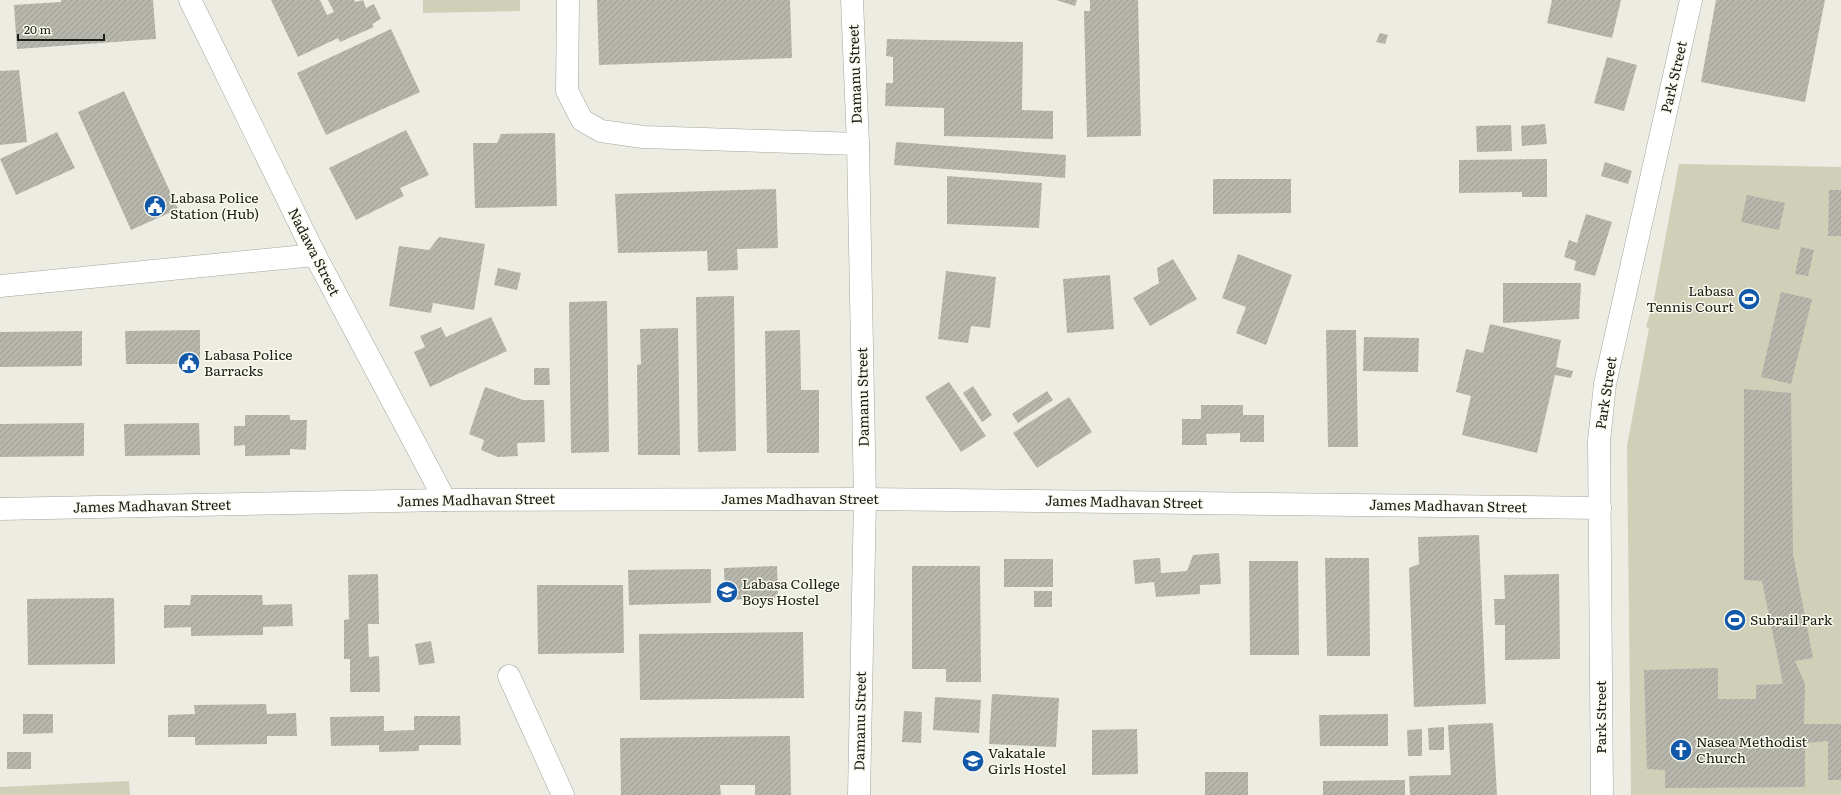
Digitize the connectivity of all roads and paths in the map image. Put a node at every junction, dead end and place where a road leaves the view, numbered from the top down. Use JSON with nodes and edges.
{"nodes":[{"id":1,"x":190,"y":0,"type":"edge"},
{"id":2,"x":568,"y":0,"type":"edge"},
{"id":3,"x":852,"y":0,"type":"edge"},
{"id":4,"x":1691,"y":0,"type":"edge"},
{"id":5,"x":858,"y":144,"type":"junction"},
{"id":6,"x":315,"y":255,"type":"junction"},
{"id":7,"x":0,"y":286,"type":"edge"},
{"id":8,"x":865,"y":499,"type":"junction"},
{"id":9,"x":445,"y":500,"type":"junction"},
{"id":10,"x":1600,"y":508,"type":"junction"},
{"id":11,"x":0,"y":509,"type":"edge"},
{"id":12,"x":509,"y":676,"type":"dead end"},
{"id":13,"x":563,"y":795,"type":"edge"},
{"id":14,"x":859,"y":795,"type":"edge"},
{"id":15,"x":1602,"y":795,"type":"edge"}],
"edges":[{"from":1,"to":6,"type":"street","name":"Nadawa Street"},
{"from":2,"to":5,"type":"street"},
{"from":3,"to":5,"type":"street","name":"Damanu Street"},
{"from":4,"to":10,"type":"street","name":"Park Street"},
{"from":5,"to":8,"type":"street","name":"Damanu Street"},
{"from":6,"to":7,"type":"street"},
{"from":6,"to":9,"type":"street","name":"Nadawa Street"},
{"from":8,"to":9,"type":"street","name":"James Madhavan Street"},
{"from":8,"to":10,"type":"street","name":"James Madhavan Street"},
{"from":8,"to":14,"type":"street","name":"Damanu Street"},
{"from":9,"to":11,"type":"street","name":"James Madhavan Street"},
{"from":10,"to":15,"type":"street","name":"Park Street"},
{"from":12,"to":13,"type":"street"}]}
